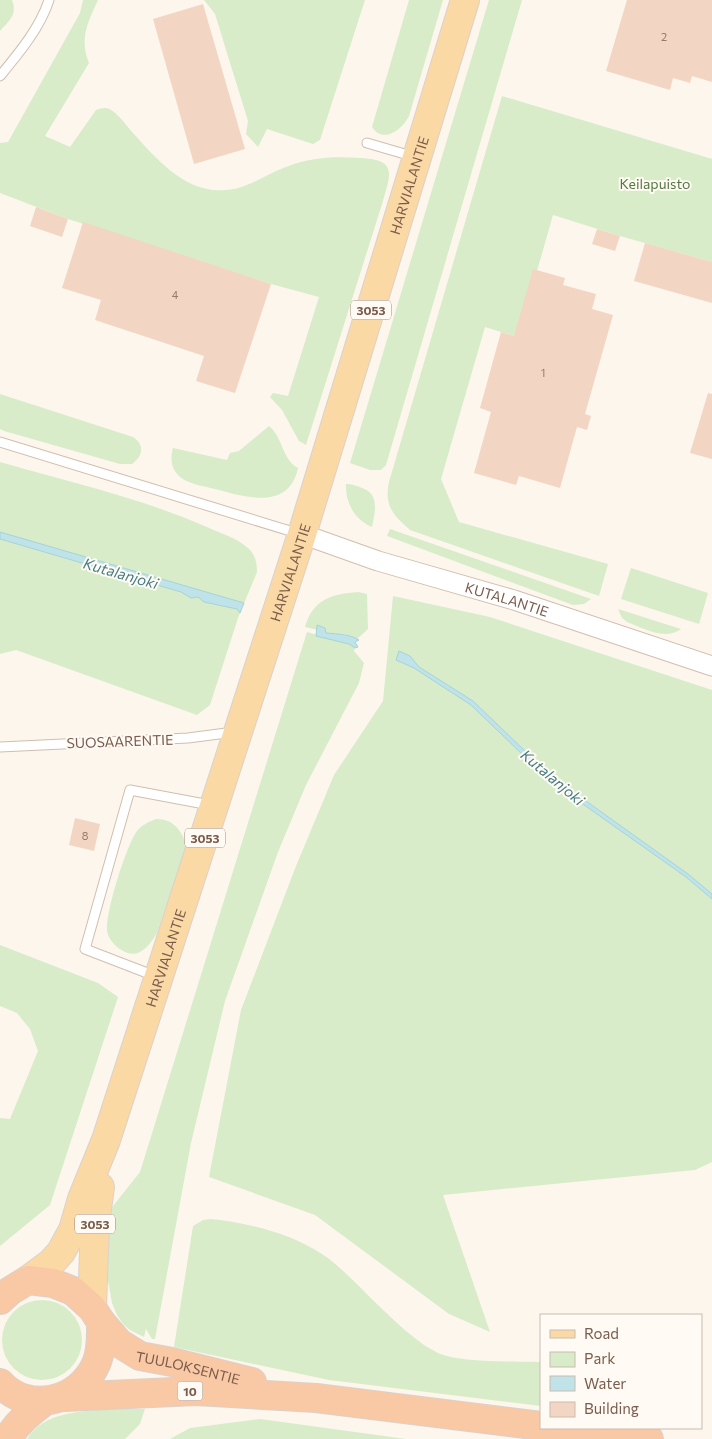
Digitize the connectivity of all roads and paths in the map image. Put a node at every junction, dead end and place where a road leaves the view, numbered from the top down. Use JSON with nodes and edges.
{"nodes":[{"id":1,"x":49,"y":0,"type":"edge"},
{"id":2,"x":464,"y":0,"type":"edge"},
{"id":3,"x":0,"y":76,"type":"edge"},
{"id":4,"x":367,"y":143,"type":"dead end"},
{"id":5,"x":417,"y":157,"type":"junction"},
{"id":6,"x":0,"y":442,"type":"edge"},
{"id":7,"x":302,"y":534,"type":"junction"},
{"id":8,"x":712,"y":666,"type":"edge"},
{"id":9,"x":239,"y":731,"type":"junction"},
{"id":10,"x":0,"y":747,"type":"edge"},
{"id":11,"x":215,"y":806,"type":"junction"},
{"id":12,"x":160,"y":978,"type":"junction"},
{"id":13,"x":106,"y":1140,"type":"junction"},
{"id":14,"x":28,"y":1280,"type":"junction"},
{"id":15,"x":0,"y":1300,"type":"edge"},
{"id":16,"x":97,"y":1315,"type":"junction"},
{"id":17,"x":0,"y":1383,"type":"edge"},
{"id":18,"x":316,"y":1398,"type":"junction"},
{"id":19,"x":55,"y":1399,"type":"junction"},
{"id":20,"x":540,"y":1426,"type":"edge"},
{"id":21,"x":567,"y":1429,"type":"edge"},
{"id":22,"x":8,"y":1439,"type":"edge"},
{"id":23,"x":649,"y":1439,"type":"edge"}],
"edges":[{"from":1,"to":3,"type":"lane"},
{"from":2,"to":5,"type":"main road","name":"HARVIALANTIE","number":"3053"},
{"from":4,"to":5,"type":"lane"},
{"from":5,"to":7,"type":"main road","name":"HARVIALANTIE","number":"3053"},
{"from":6,"to":7,"type":"lane"},
{"from":7,"to":8,"type":"street","name":"KUTALANTIE"},
{"from":7,"to":9,"type":"main road","name":"HARVIALANTIE","number":"3053"},
{"from":9,"to":10,"type":"lane","name":"SUOSAARENTIE"},
{"from":9,"to":11,"type":"main road","name":"HARVIALANTIE","number":"3053"},
{"from":11,"to":12,"type":"main road","name":"HARVIALANTIE","number":"3053"},
{"from":11,"to":12,"type":"lane"},
{"from":12,"to":13,"type":"main road","name":"HARVIALANTIE","number":"3053"},
{"from":13,"to":14,"type":"main road","name":"HARVIALANTIE","number":"3053"},
{"from":13,"to":16,"type":"main road","name":"HARVIALANTIE","number":"3053"},
{"from":14,"to":15,"type":"highway"},
{"from":14,"to":16,"type":"highway","number":"10"},
{"from":16,"to":18,"type":"highway","name":"TUULOKSENTIE","number":"10"},
{"from":16,"to":19,"type":"highway"},
{"from":17,"to":19,"type":"highway","number":"10"},
{"from":18,"to":19,"type":"highway","name":"TUULOKSENTIE","number":"10"},
{"from":18,"to":20,"type":"highway","name":"TUULOKSENTIE","number":"10"},
{"from":19,"to":22,"type":"highway"},
{"from":21,"to":23,"type":"highway"}]}
